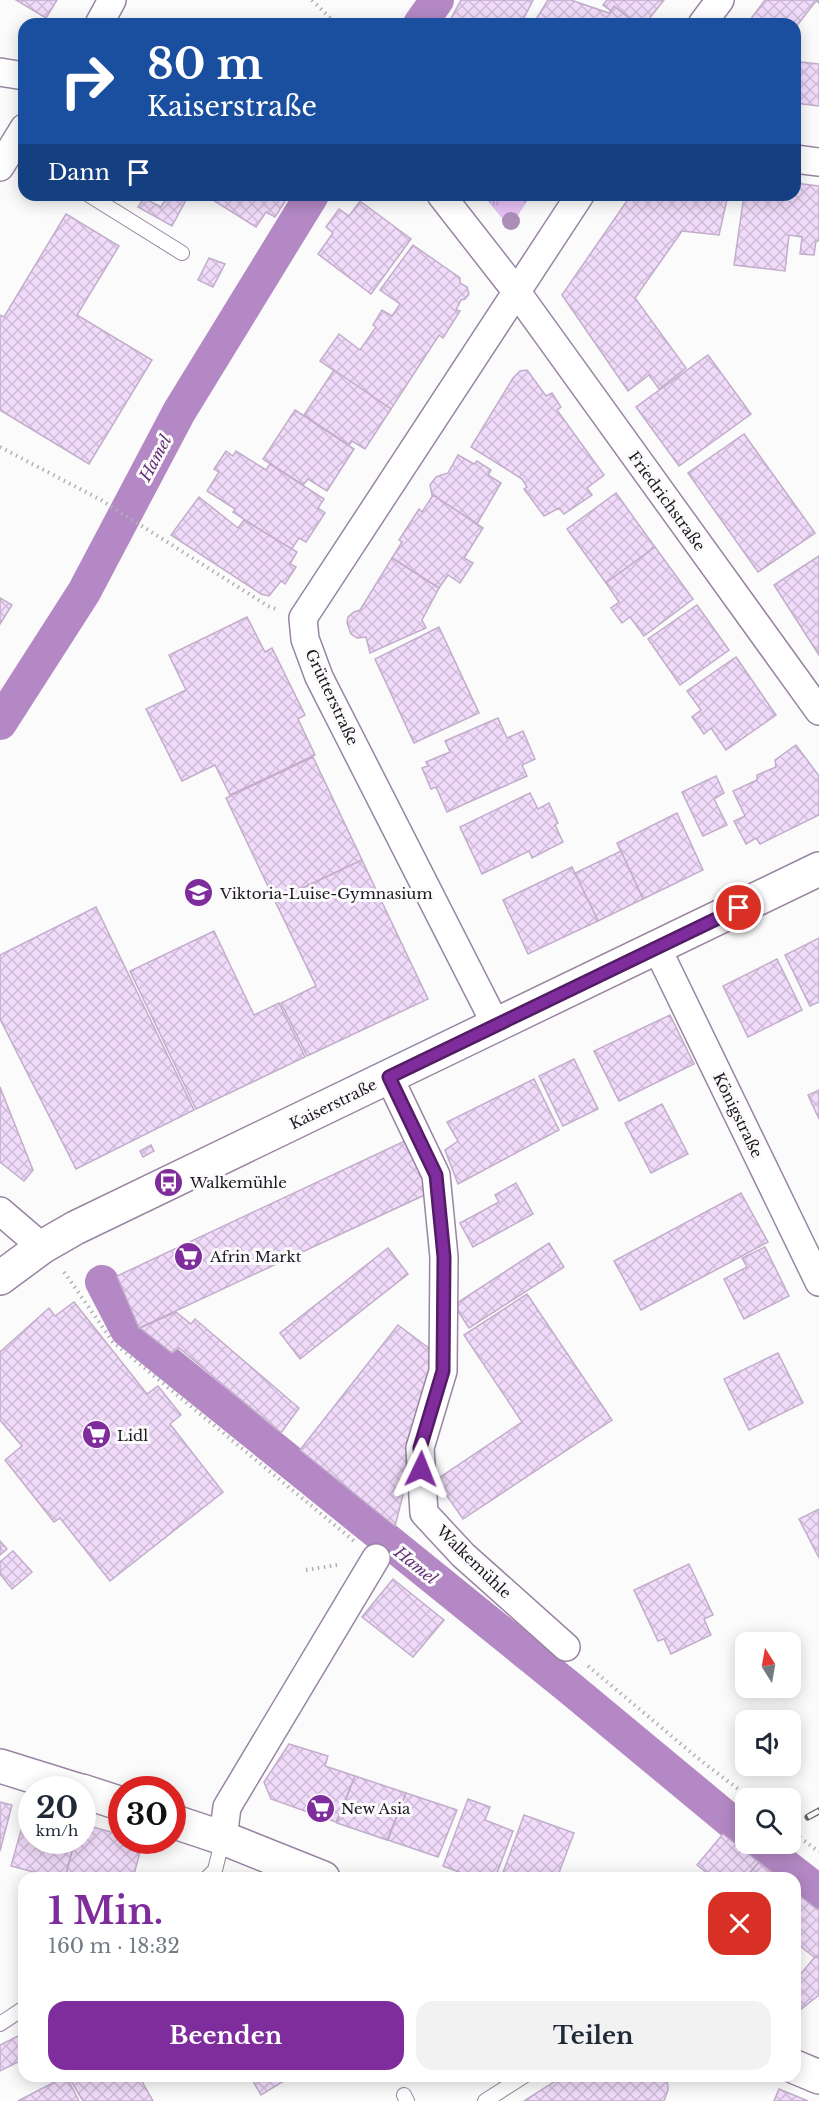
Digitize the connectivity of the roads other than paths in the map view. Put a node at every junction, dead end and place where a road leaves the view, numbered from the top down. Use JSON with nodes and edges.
{"nodes":[{"id":1,"x":720,"y":0,"type":"edge"},
{"id":2,"x":706,"y":18,"type":"edge"},
{"id":3,"x":0,"y":72,"type":"edge"},
{"id":4,"x":18,"y":75,"type":"edge"},
{"id":5,"x":801,"y":160,"type":"edge"},
{"id":6,"x":819,"y":162,"type":"edge"},
{"id":7,"x":99,"y":201,"type":"edge"},
{"id":8,"x":446,"y":201,"type":"edge"},
{"id":9,"x":576,"y":201,"type":"edge"},
{"id":10,"x":182,"y":253,"type":"dead end"},
{"id":11,"x":516,"y":291,"type":"junction"},
{"id":12,"x":819,"y":711,"type":"edge"},
{"id":13,"x":819,"y":869,"type":"edge"},
{"id":14,"x":657,"y":948,"type":"junction"},
{"id":15,"x":496,"y":1025,"type":"junction"},
{"id":16,"x":389,"y":1077,"type":"junction"},
{"id":17,"x":0,"y":1211,"type":"edge"},
{"id":18,"x":42,"y":1247,"type":"junction"},
{"id":19,"x":0,"y":1278,"type":"edge"},
{"id":20,"x":819,"y":1281,"type":"edge"},
{"id":21,"x":376,"y":1558,"type":"road end"},
{"id":22,"x":566,"y":1647,"type":"road end"},
{"id":23,"x":0,"y":1766,"type":"edge"},
{"id":24,"x":32,"y":1776,"type":"edge"},
{"id":25,"x":186,"y":1826,"type":"edge"},
{"id":26,"x":223,"y":1838,"type":"junction"},
{"id":27,"x":213,"y":1872,"type":"edge"},
{"id":28,"x":302,"y":1872,"type":"edge"},
{"id":29,"x":18,"y":2012,"type":"edge"},
{"id":30,"x":0,"y":2024,"type":"edge"},
{"id":31,"x":801,"y":2070,"type":"edge"},
{"id":32,"x":819,"y":2077,"type":"edge"},
{"id":33,"x":515,"y":2082,"type":"edge"},
{"id":34,"x":485,"y":2101,"type":"edge"}],
"edges":[{"from":1,"to":2,"type":"street"},
{"from":3,"to":4,"type":"street"},
{"from":5,"to":6,"type":"street"},
{"from":7,"to":10,"type":"lane"},
{"from":8,"to":11,"type":"street","name":"Friedrichstraße"},
{"from":9,"to":11,"type":"street"},
{"from":11,"to":12,"type":"street","name":"Friedrichstraße"},
{"from":11,"to":15,"type":"street","name":"Grütterstraße"},
{"from":13,"to":14,"type":"main road","name":"Kaiserstraße"},
{"from":14,"to":15,"type":"main road","name":"Kaiserstraße"},
{"from":14,"to":20,"type":"street","name":"Königstraße"},
{"from":15,"to":16,"type":"main road","name":"Kaiserstraße"},
{"from":16,"to":18,"type":"main road","name":"Kaiserstraße"},
{"from":16,"to":22,"type":"street","name":"Walkemühle"},
{"from":17,"to":18,"type":"street"},
{"from":18,"to":19,"type":"main road","name":"Kaiserstraße"},
{"from":21,"to":26,"type":"street"},
{"from":23,"to":24,"type":"main road"},
{"from":25,"to":26,"type":"main road"},
{"from":26,"to":27,"type":"lane"},
{"from":26,"to":28,"type":"main road"},
{"from":29,"to":30,"type":"lane"},
{"from":31,"to":32,"type":"main road"},
{"from":33,"to":34,"type":"lane"}]}
